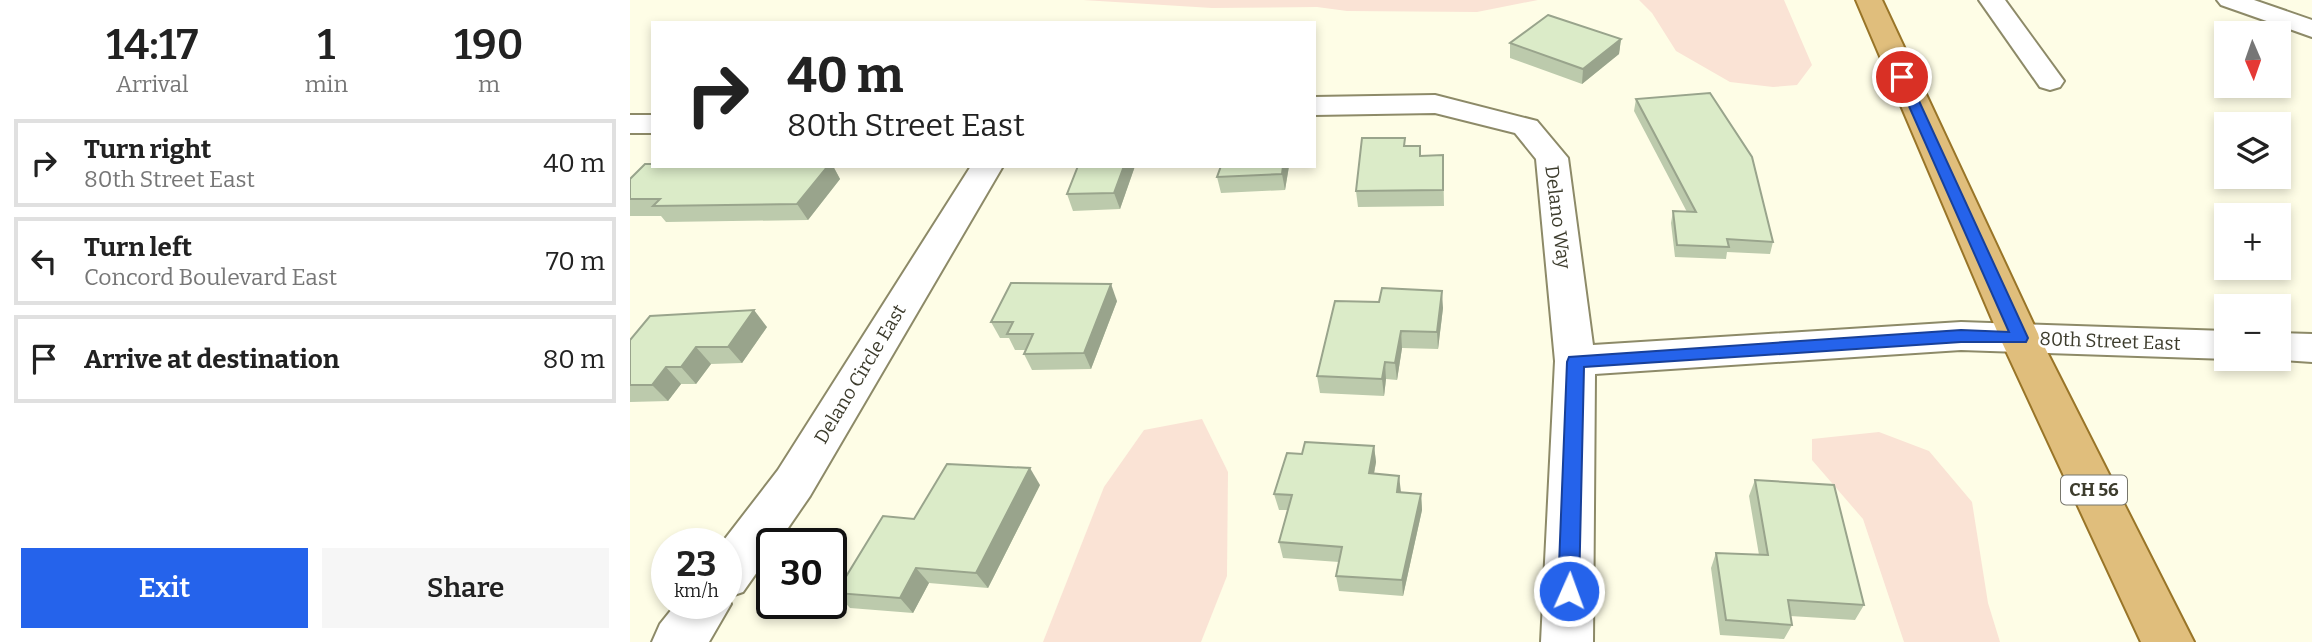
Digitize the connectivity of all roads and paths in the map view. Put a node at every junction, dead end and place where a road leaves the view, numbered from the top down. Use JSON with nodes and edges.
{"nodes":[{"id":1,"x":1869,"y":0,"type":"edge"},
{"id":2,"x":1992,"y":0,"type":"edge"},
{"id":3,"x":2230,"y":0,"type":"edge"},
{"id":4,"x":2312,"y":29,"type":"edge"},
{"id":5,"x":2050,"y":81,"type":"dead end"},
{"id":6,"x":1316,"y":106,"type":"edge"},
{"id":7,"x":630,"y":124,"type":"edge"},
{"id":8,"x":651,"y":124,"type":"edge"},
{"id":9,"x":986,"y":168,"type":"edge"},
{"id":10,"x":2020,"y":338,"type":"junction"},
{"id":11,"x":2214,"y":345,"type":"edge"},
{"id":12,"x":2291,"y":347,"type":"edge"},
{"id":13,"x":2312,"y":348,"type":"edge"},
{"id":14,"x":1575,"y":362,"type":"junction"},
{"id":15,"x":742,"y":554,"type":"edge"},
{"id":16,"x":695,"y":619,"type":"edge"},
{"id":17,"x":678,"y":642,"type":"edge"},
{"id":18,"x":1567,"y":642,"type":"edge"},
{"id":19,"x":2168,"y":642,"type":"edge"}],
"edges":[{"from":1,"to":10,"type":"main road","number":"CH 56"},
{"from":2,"to":5,"type":"street"},
{"from":3,"to":4,"type":"street"},
{"from":6,"to":14,"type":"street","name":"Delano Way"},
{"from":7,"to":8,"type":"street"},
{"from":9,"to":15,"type":"street","name":"Delano Circle East"},
{"from":10,"to":11,"type":"street","name":"80th Street East"},
{"from":10,"to":14,"type":"street","name":"80th Street East"},
{"from":10,"to":19,"type":"main road","number":"CH 56"},
{"from":12,"to":13,"type":"street"},
{"from":14,"to":18,"type":"street","name":"Delano Way"},
{"from":16,"to":17,"type":"street"}]}
